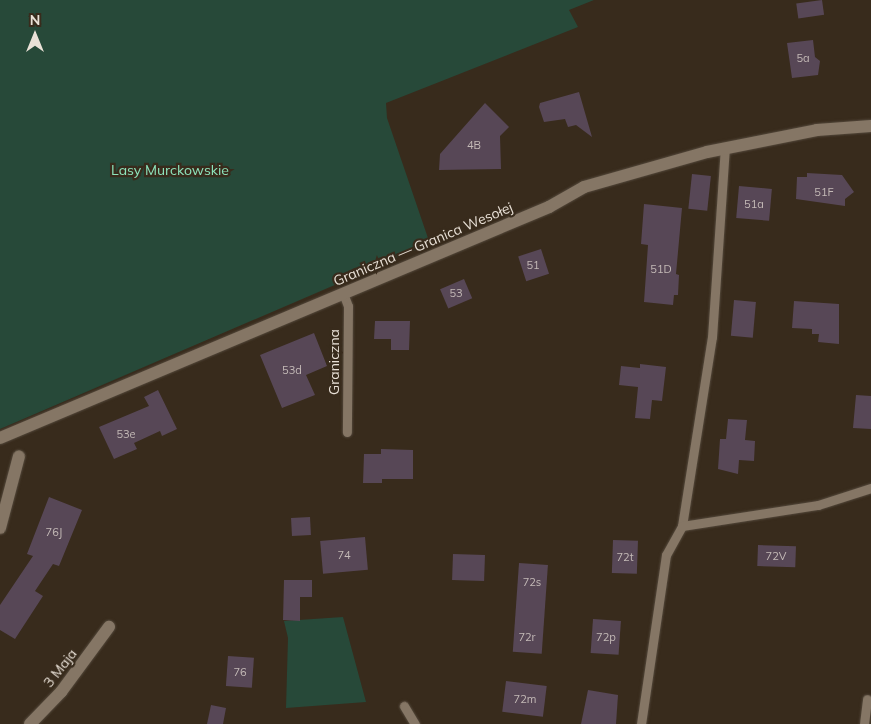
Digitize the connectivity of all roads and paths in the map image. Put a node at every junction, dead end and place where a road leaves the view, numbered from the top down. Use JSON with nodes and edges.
{"nodes":[{"id":1,"x":871,"y":126,"type":"edge"},
{"id":2,"x":725,"y":148,"type":"junction"},
{"id":3,"x":343,"y":293,"type":"junction"},
{"id":4,"x":347,"y":432,"type":"dead end"},
{"id":5,"x":0,"y":438,"type":"edge"},
{"id":6,"x":19,"y":456,"type":"dead end"},
{"id":7,"x":871,"y":488,"type":"edge"},
{"id":8,"x":682,"y":526,"type":"junction"},
{"id":9,"x":0,"y":528,"type":"edge"},
{"id":10,"x":110,"y":627,"type":"dead end"},
{"id":11,"x":867,"y":699,"type":"dead end"},
{"id":12,"x":404,"y":706,"type":"dead end"},
{"id":13,"x":30,"y":724,"type":"edge"},
{"id":14,"x":415,"y":724,"type":"edge"},
{"id":15,"x":641,"y":724,"type":"edge"},
{"id":16,"x":864,"y":724,"type":"edge"}],
"edges":[{"from":1,"to":2,"type":"street","name":"Graniczna — Granica Wesołej"},
{"from":2,"to":3,"type":"street","name":"Graniczna — Granica Wesołej"},
{"from":2,"to":8,"type":"lane"},
{"from":3,"to":4,"type":"lane","name":"Graniczna"},
{"from":3,"to":5,"type":"street","name":"Graniczna — Granica Wesołej"},
{"from":6,"to":9,"type":"street"},
{"from":7,"to":8,"type":"lane"},
{"from":8,"to":15,"type":"lane"},
{"from":10,"to":13,"type":"street","name":"3 Maja"},
{"from":11,"to":16,"type":"lane"},
{"from":12,"to":14,"type":"lane"}]}
